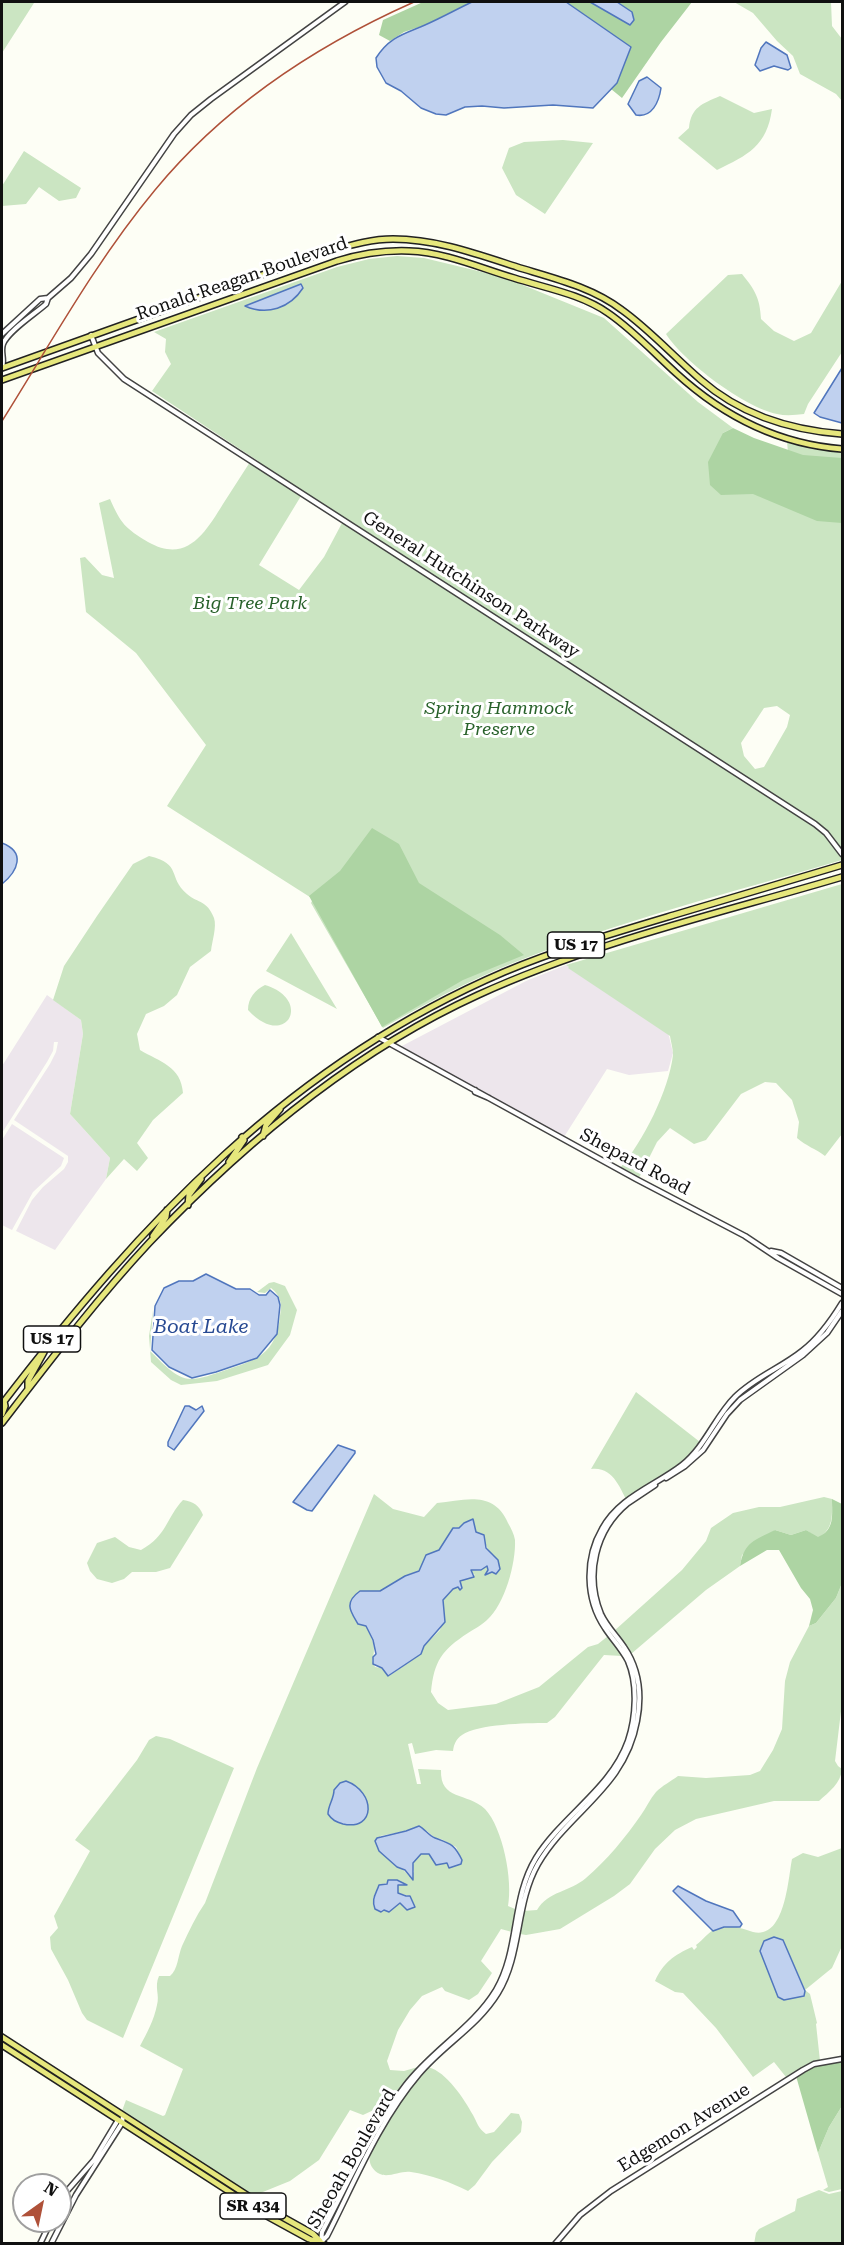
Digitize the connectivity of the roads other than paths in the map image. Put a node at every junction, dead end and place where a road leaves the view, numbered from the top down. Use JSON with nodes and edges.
{"nodes":[{"id":1,"x":345,"y":2,"type":"edge"},
{"id":2,"x":48,"y":298,"type":"junction"},
{"id":3,"x":2,"y":334,"type":"edge"},
{"id":4,"x":91,"y":335,"type":"junction"},
{"id":5,"x":96,"y":346,"type":"junction"},
{"id":6,"x":2,"y":368,"type":"edge"},
{"id":7,"x":4,"y":379,"type":"edge"},
{"id":8,"x":760,"y":417,"type":"junction"},
{"id":9,"x":755,"y":428,"type":"junction"},
{"id":10,"x":843,"y":435,"type":"edge"},
{"id":11,"x":843,"y":449,"type":"edge"},
{"id":12,"x":841,"y":851,"type":"edge"},
{"id":13,"x":843,"y":865,"type":"edge"},
{"id":14,"x":843,"y":874,"type":"edge"},
{"id":15,"x":504,"y":972,"type":"junction"},
{"id":16,"x":486,"y":980,"type":"junction"},
{"id":17,"x":496,"y":987,"type":"junction"},
{"id":18,"x":477,"y":996,"type":"junction"},
{"id":19,"x":377,"y":1037,"type":"junction"},
{"id":20,"x":388,"y":1042,"type":"junction"},
{"id":21,"x":287,"y":1101,"type":"junction"},
{"id":22,"x":263,"y":1136,"type":"junction"},
{"id":23,"x":242,"y":1137,"type":"junction"},
{"id":24,"x":209,"y":1168,"type":"junction"},
{"id":25,"x":221,"y":1173,"type":"junction"},
{"id":26,"x":188,"y":1205,"type":"junction"},
{"id":27,"x":167,"y":1209,"type":"junction"},
{"id":28,"x":150,"y":1243,"type":"junction"},
{"id":29,"x":768,"y":1251,"type":"junction"},
{"id":30,"x":843,"y":1288,"type":"edge"},
{"id":31,"x":843,"y":1294,"type":"edge"},
{"id":32,"x":843,"y":1303,"type":"edge"},
{"id":33,"x":843,"y":1311,"type":"edge"},
{"id":34,"x":49,"y":1343,"type":"junction"},
{"id":35,"x":28,"y":1389,"type":"junction"},
{"id":36,"x":3,"y":1402,"type":"edge"},
{"id":37,"x":2,"y":1414,"type":"edge"},
{"id":38,"x":2,"y":1424,"type":"edge"},
{"id":39,"x":687,"y":1462,"type":"junction"},
{"id":40,"x":2,"y":2037,"type":"edge"},
{"id":41,"x":2,"y":2045,"type":"edge"},
{"id":42,"x":843,"y":2059,"type":"edge"},
{"id":43,"x":27,"y":2061,"type":"junction"},
{"id":44,"x":42,"y":2063,"type":"junction"},
{"id":45,"x":35,"y":2066,"type":"junction"},
{"id":46,"x":49,"y":2068,"type":"junction"},
{"id":47,"x":121,"y":2119,"type":"junction"},
{"id":48,"x":187,"y":2164,"type":"junction"},
{"id":49,"x":202,"y":2166,"type":"junction"},
{"id":50,"x":72,"y":2185,"type":"edge"},
{"id":51,"x":323,"y":2243,"type":"edge"},
{"id":52,"x":51,"y":2244,"type":"edge"},
{"id":53,"x":555,"y":2244,"type":"edge"}],
"edges":[{"from":1,"to":2,"type":"street"},
{"from":2,"to":3,"type":"street"},
{"from":2,"to":6,"type":"street"},
{"from":4,"to":5,"type":"street","name":"General Hutchinson Parkway"},
{"from":4,"to":6,"type":"main road","name":"Ronald Reagan Boulevard"},
{"from":4,"to":8,"type":"main road","name":"Ronald Reagan Boulevard"},
{"from":5,"to":7,"type":"main road","name":"Ronald Reagan Boulevard"},
{"from":5,"to":9,"type":"main road","name":"Ronald Reagan Boulevard"},
{"from":5,"to":12,"type":"street","name":"General Hutchinson Parkway"},
{"from":6,"to":7,"type":"main road"},
{"from":8,"to":9,"type":"main road"},
{"from":8,"to":10,"type":"main road","name":"Ronald Reagan Boulevard"},
{"from":9,"to":11,"type":"main road","name":"Ronald Reagan Boulevard"},
{"from":13,"to":15,"type":"main road","number":"US 17"},
{"from":14,"to":17,"type":"main road","number":"US 17"},
{"from":15,"to":16,"type":"main road","number":"US 17"},
{"from":15,"to":17,"type":"main road"},
{"from":16,"to":18,"type":"main road"},
{"from":16,"to":19,"type":"main road","number":"US 17"},
{"from":17,"to":18,"type":"main road","number":"US 17"},
{"from":18,"to":20,"type":"main road","number":"US 17"},
{"from":19,"to":20,"type":"street","name":"Shepard Road"},
{"from":19,"to":21,"type":"main road","number":"US 17"},
{"from":20,"to":22,"type":"main road","number":"US 17"},
{"from":20,"to":29,"type":"street","name":"Shepard Road"},
{"from":21,"to":22,"type":"main road"},
{"from":21,"to":23,"type":"main road","number":"US 17"},
{"from":22,"to":25,"type":"main road","number":"US 17"},
{"from":23,"to":24,"type":"main road","number":"US 17"},
{"from":23,"to":25,"type":"main road"},
{"from":24,"to":26,"type":"main road"},
{"from":24,"to":27,"type":"main road","number":"US 17"},
{"from":25,"to":26,"type":"main road","number":"US 17"},
{"from":26,"to":28,"type":"main road","number":"US 17"},
{"from":27,"to":28,"type":"main road"},
{"from":27,"to":34,"type":"main road","number":"US 17"},
{"from":28,"to":35,"type":"main road","number":"US 17"},
{"from":29,"to":30,"type":"street","name":"Shepard Road"},
{"from":29,"to":31,"type":"street","name":"Shepard Road"},
{"from":32,"to":39,"type":"street","name":"Sheoah Boulevard"},
{"from":33,"to":39,"type":"street","name":"Sheoah Boulevard"},
{"from":34,"to":35,"type":"main road"},
{"from":34,"to":36,"type":"main road","number":"US 17"},
{"from":35,"to":38,"type":"main road","number":"US 17"},
{"from":36,"to":37,"type":"main road"},
{"from":39,"to":51,"type":"street","name":"Sheoah Boulevard"},
{"from":40,"to":44,"type":"main road","number":"SR 434"},
{"from":41,"to":43,"type":"main road","number":"SR 434"},
{"from":42,"to":53,"type":"street","name":"Edgemon Avenue"},
{"from":43,"to":44,"type":"main road"},
{"from":43,"to":45,"type":"main road","number":"SR 434"},
{"from":44,"to":46,"type":"main road","number":"SR 434"},
{"from":45,"to":46,"type":"main road"},
{"from":45,"to":47,"type":"main road","number":"SR 434"},
{"from":46,"to":47,"type":"main road","number":"SR 434"},
{"from":47,"to":48,"type":"main road","number":"SR 434"},
{"from":47,"to":49,"type":"main road","number":"SR 434"},
{"from":47,"to":50,"type":"street"},
{"from":47,"to":52,"type":"street"},
{"from":48,"to":49,"type":"main road"},
{"from":48,"to":51,"type":"main road","number":"SR 434"},
{"from":49,"to":51,"type":"main road","number":"SR 434"}]}
